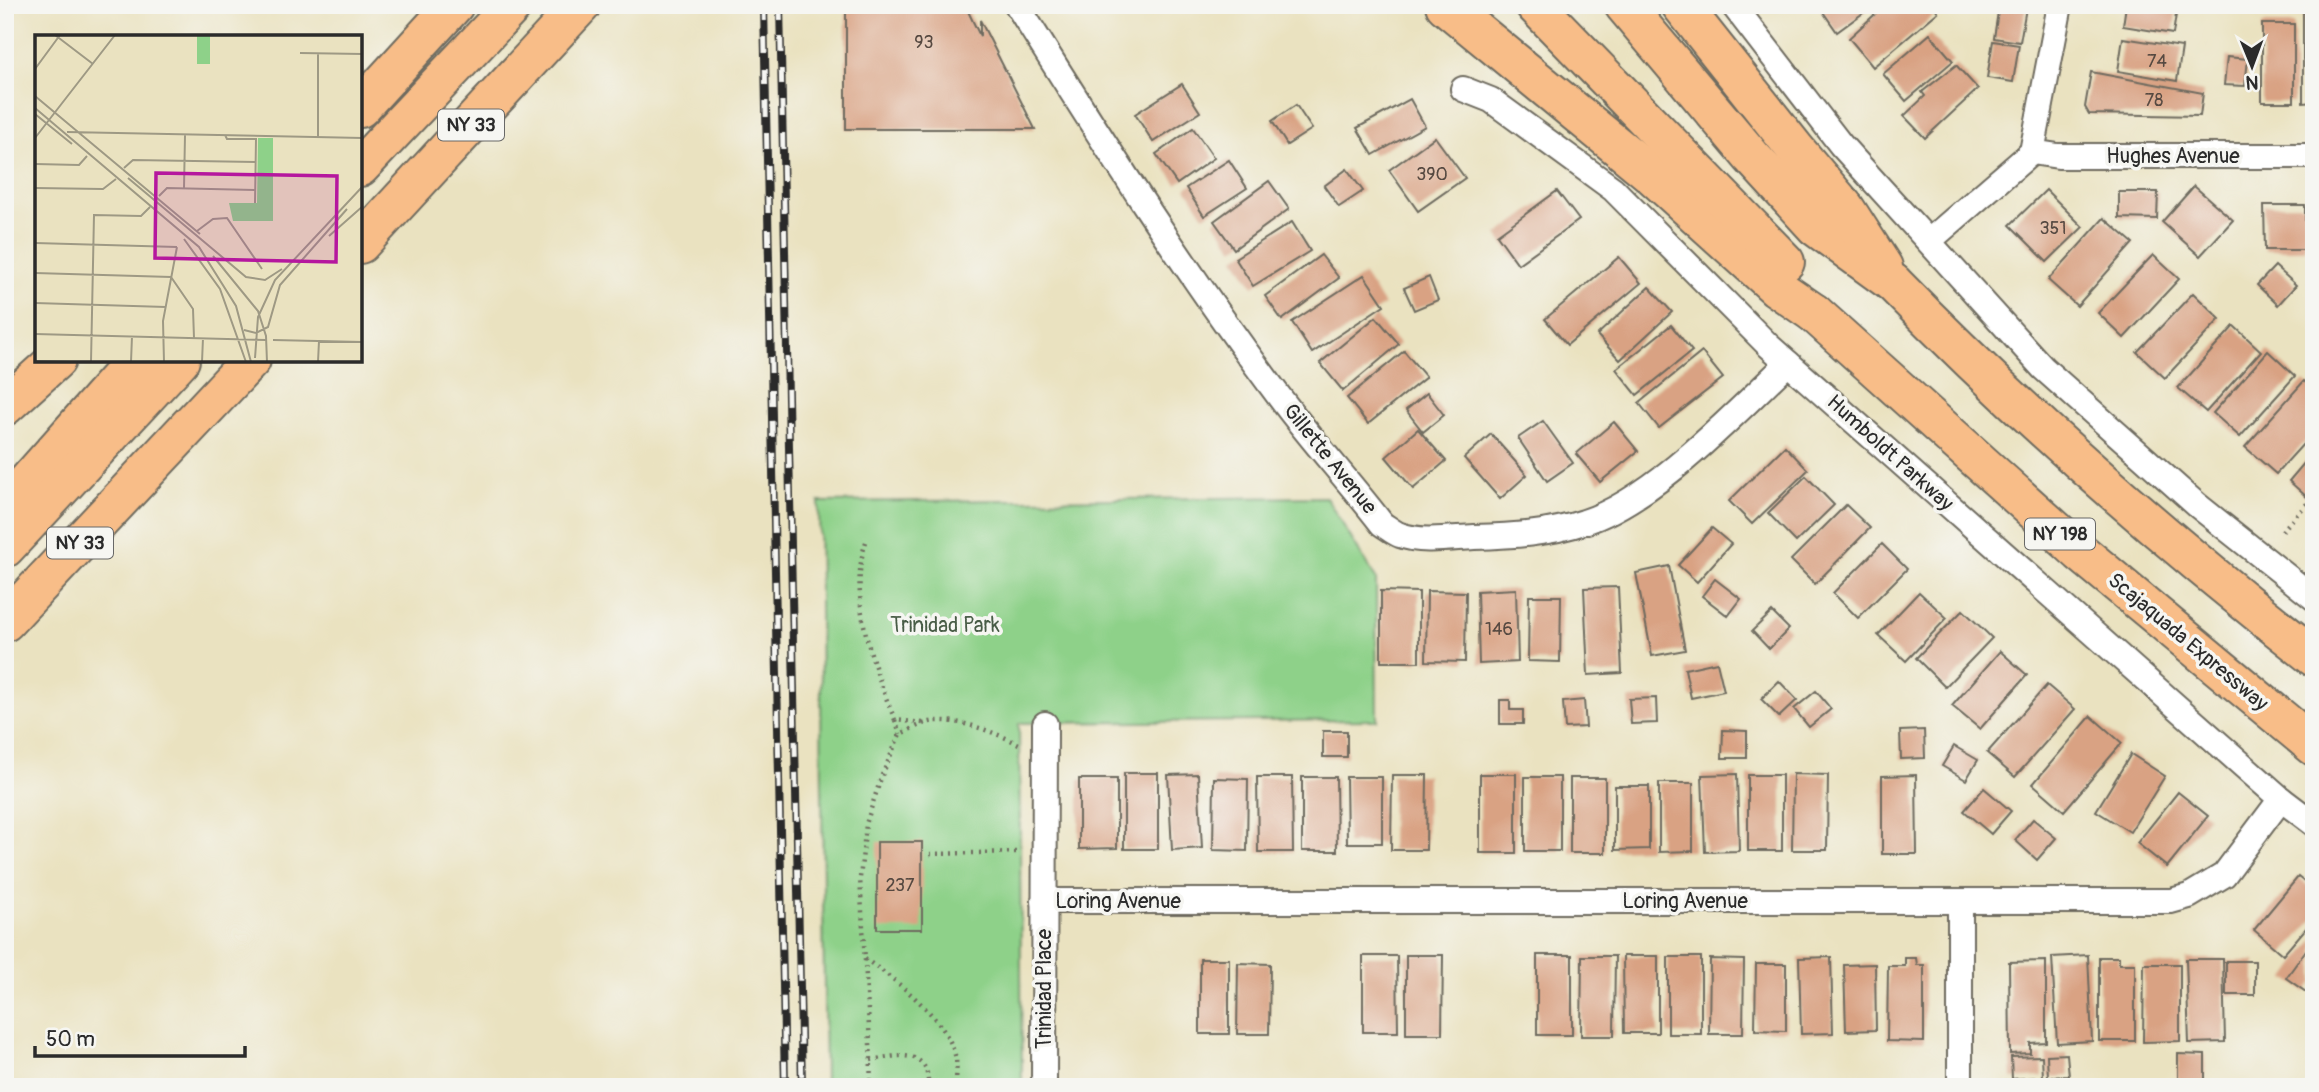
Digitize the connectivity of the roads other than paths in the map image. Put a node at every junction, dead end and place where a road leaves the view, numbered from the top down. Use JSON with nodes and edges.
{"nodes":[{"id":1,"x":513,"y":5,"type":"edge"},
{"id":2,"x":581,"y":5,"type":"edge"},
{"id":3,"x":1017,"y":5,"type":"edge"},
{"id":4,"x":1446,"y":5,"type":"edge"},
{"id":5,"x":1535,"y":5,"type":"edge"},
{"id":6,"x":1623,"y":5,"type":"edge"},
{"id":7,"x":1681,"y":5,"type":"edge"},
{"id":8,"x":1733,"y":5,"type":"edge"},
{"id":9,"x":2060,"y":5,"type":"edge"},
{"id":10,"x":445,"y":14,"type":"edge"},
{"id":11,"x":362,"y":77,"type":"edge"},
{"id":12,"x":1463,"y":89,"type":"dead end"},
{"id":13,"x":362,"y":106,"type":"edge"},
{"id":14,"x":2032,"y":152,"type":"junction"},
{"id":15,"x":2314,"y":156,"type":"edge"},
{"id":16,"x":362,"y":165,"type":"edge"},
{"id":17,"x":1928,"y":241,"type":"junction"},
{"id":18,"x":362,"y":242,"type":"edge"},
{"id":19,"x":1893,"y":283,"type":"junction"},
{"id":20,"x":1814,"y":313,"type":"junction"},
{"id":21,"x":54,"y":362,"type":"edge"},
{"id":22,"x":133,"y":362,"type":"edge"},
{"id":23,"x":178,"y":362,"type":"edge"},
{"id":24,"x":249,"y":362,"type":"edge"},
{"id":25,"x":1788,"y":363,"type":"junction"},
{"id":26,"x":5,"y":406,"type":"edge"},
{"id":27,"x":5,"y":507,"type":"edge"},
{"id":28,"x":5,"y":548,"type":"edge"},
{"id":29,"x":2314,"y":598,"type":"edge"},
{"id":30,"x":5,"y":622,"type":"edge"},
{"id":31,"x":2314,"y":657,"type":"edge"},
{"id":32,"x":1045,"y":724,"type":"dead end"},
{"id":33,"x":2308,"y":743,"type":"edge"},
{"id":34,"x":2281,"y":799,"type":"junction"},
{"id":35,"x":2314,"y":824,"type":"edge"},
{"id":36,"x":1044,"y":901,"type":"junction"},
{"id":37,"x":1960,"y":901,"type":"junction"},
{"id":38,"x":1044,"y":1087,"type":"edge"},
{"id":39,"x":1960,"y":1087,"type":"edge"}],
"edges":[{"from":1,"to":16,"type":"highway","number":"NY 33"},
{"from":2,"to":18,"type":"highway","number":"NY 33"},
{"from":3,"to":25,"type":"street","name":"Gillette Avenue"},
{"from":4,"to":20,"type":"highway"},
{"from":5,"to":20,"type":"highway"},
{"from":6,"to":19,"type":"highway"},
{"from":7,"to":19,"type":"highway"},
{"from":8,"to":17,"type":"street"},
{"from":9,"to":14,"type":"street"},
{"from":10,"to":11,"type":"highway"},
{"from":10,"to":13,"type":"highway"},
{"from":12,"to":25,"type":"street","name":"Humboldt Parkway"},
{"from":14,"to":15,"type":"street","name":"Hughes Avenue"},
{"from":14,"to":17,"type":"street"},
{"from":17,"to":29,"type":"street"},
{"from":19,"to":31,"type":"highway"},
{"from":20,"to":33,"type":"highway","name":"Scajaquada Expressway","number":"NY 198"},
{"from":21,"to":26,"type":"highway"},
{"from":22,"to":27,"type":"highway"},
{"from":23,"to":28,"type":"highway","number":"NY 33"},
{"from":24,"to":30,"type":"highway","number":"NY 33"},
{"from":25,"to":34,"type":"street","name":"Humboldt Parkway"},
{"from":32,"to":36,"type":"street","name":"Trinidad Place"},
{"from":34,"to":35,"type":"street","name":"Humboldt Parkway"},
{"from":34,"to":37,"type":"street","name":"Loring Avenue"},
{"from":36,"to":37,"type":"street","name":"Loring Avenue"},
{"from":36,"to":38,"type":"street","name":"Trinidad Place"},
{"from":37,"to":39,"type":"street"}]}
